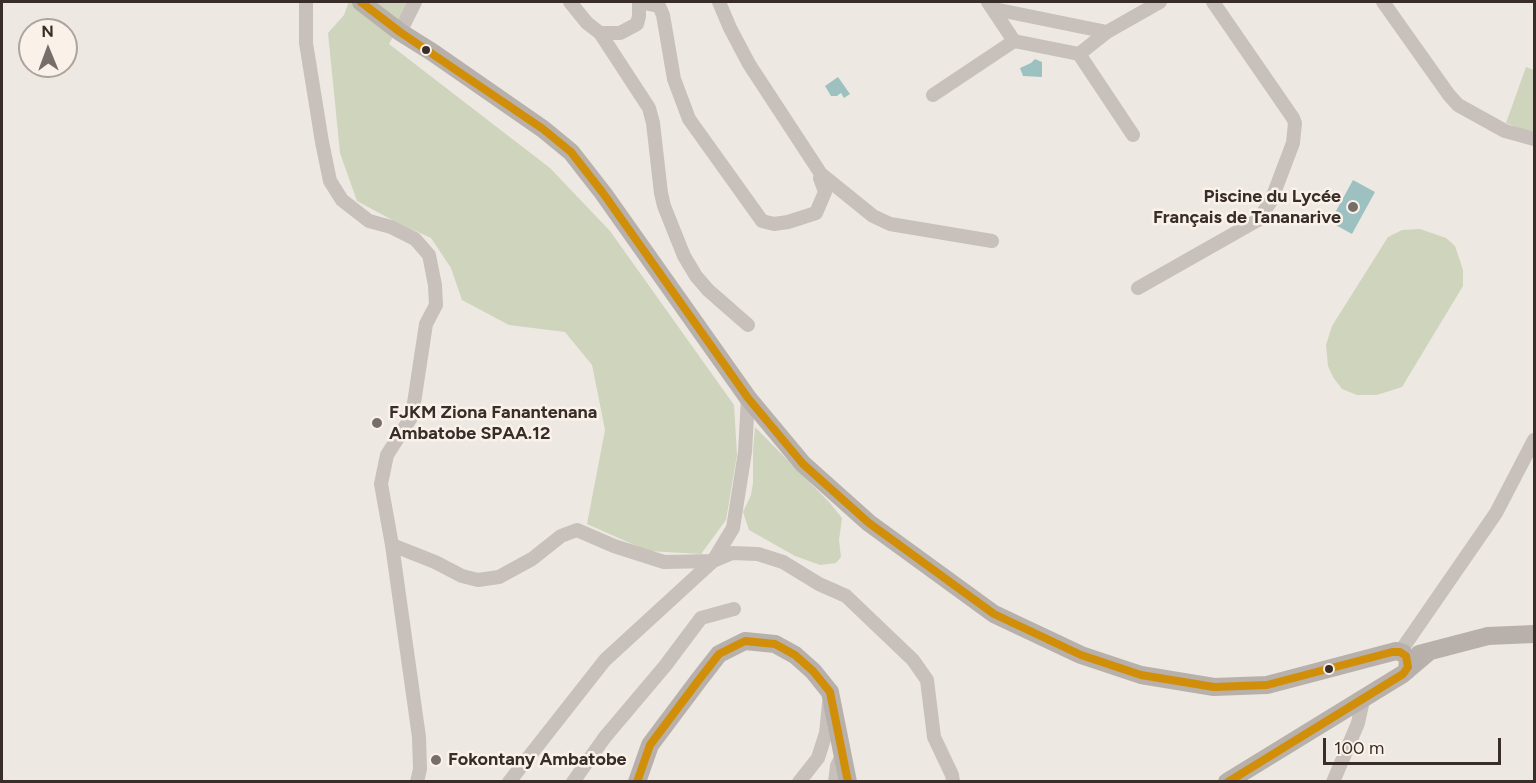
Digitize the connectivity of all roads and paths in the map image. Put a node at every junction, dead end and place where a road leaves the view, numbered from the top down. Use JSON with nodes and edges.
{"nodes":[{"id":1,"x":306,"y":2,"type":"edge"},
{"id":2,"x":361,"y":2,"type":"edge"},
{"id":3,"x":415,"y":2,"type":"edge"},
{"id":4,"x":570,"y":2,"type":"edge"},
{"id":5,"x":639,"y":2,"type":"edge"},
{"id":6,"x":719,"y":2,"type":"edge"},
{"id":7,"x":1160,"y":2,"type":"edge"},
{"id":8,"x":1213,"y":2,"type":"edge"},
{"id":9,"x":1383,"y":2,"type":"edge"},
{"id":10,"x":991,"y":5,"type":"edge"},
{"id":11,"x":400,"y":32,"type":"junction"},
{"id":12,"x":1107,"y":32,"type":"junction"},
{"id":13,"x":600,"y":33,"type":"junction"},
{"id":14,"x":1014,"y":41,"type":"junction"},
{"id":15,"x":1079,"y":54,"type":"junction"},
{"id":16,"x":933,"y":95,"type":"dead end"},
{"id":17,"x":1133,"y":135,"type":"dead end"},
{"id":18,"x":1534,"y":139,"type":"edge"},
{"id":19,"x":821,"y":174,"type":"junction"},
{"id":20,"x":992,"y":241,"type":"dead end"},
{"id":21,"x":1138,"y":288,"type":"dead end"},
{"id":22,"x":748,"y":325,"type":"dead end"},
{"id":23,"x":748,"y":398,"type":"junction"},
{"id":24,"x":1534,"y":440,"type":"edge"},
{"id":25,"x":392,"y":545,"type":"junction"},
{"id":26,"x":713,"y":561,"type":"junction"},
{"id":27,"x":734,"y":609,"type":"dead end"},
{"id":28,"x":1534,"y":634,"type":"edge"},
{"id":29,"x":1394,"y":667,"type":"junction"},
{"id":30,"x":830,"y":692,"type":"junction"},
{"id":31,"x":1363,"y":700,"type":"junction"},
{"id":32,"x":843,"y":754,"type":"junction"},
{"id":33,"x":417,"y":782,"type":"edge"},
{"id":34,"x":509,"y":782,"type":"edge"},
{"id":35,"x":573,"y":782,"type":"edge"},
{"id":36,"x":637,"y":782,"type":"edge"},
{"id":37,"x":799,"y":782,"type":"edge"},
{"id":38,"x":835,"y":782,"type":"edge"},
{"id":39,"x":848,"y":782,"type":"edge"},
{"id":40,"x":953,"y":782,"type":"edge"},
{"id":41,"x":1227,"y":782,"type":"edge"},
{"id":42,"x":1333,"y":782,"type":"edge"}],
"edges":[{"from":1,"to":25,"type":"street"},
{"from":2,"to":11,"type":"street"},
{"from":3,"to":11,"type":"street"},
{"from":4,"to":13,"type":"street"},
{"from":5,"to":13,"type":"street"},
{"from":5,"to":19,"type":"street"},
{"from":6,"to":19,"type":"street"},
{"from":7,"to":12,"type":"street"},
{"from":8,"to":21,"type":"street"},
{"from":9,"to":18,"type":"street"},
{"from":10,"to":12,"type":"street"},
{"from":10,"to":14,"type":"street"},
{"from":11,"to":23,"type":"street"},
{"from":12,"to":15,"type":"street"},
{"from":13,"to":22,"type":"street"},
{"from":14,"to":15,"type":"street"},
{"from":14,"to":16,"type":"street"},
{"from":15,"to":17,"type":"street"},
{"from":19,"to":20,"type":"street"},
{"from":23,"to":26,"type":"street"},
{"from":23,"to":29,"type":"street"},
{"from":24,"to":29,"type":"street"},
{"from":25,"to":26,"type":"street"},
{"from":25,"to":33,"type":"street"},
{"from":26,"to":34,"type":"street"},
{"from":26,"to":40,"type":"street"},
{"from":27,"to":35,"type":"street"},
{"from":28,"to":29,"type":"street"},
{"from":29,"to":31,"type":"street"},
{"from":30,"to":32,"type":"street"},
{"from":30,"to":36,"type":"street"},
{"from":30,"to":37,"type":"street"},
{"from":31,"to":41,"type":"street"},
{"from":31,"to":42,"type":"street"},
{"from":32,"to":38,"type":"street"},
{"from":32,"to":39,"type":"street"}]}
